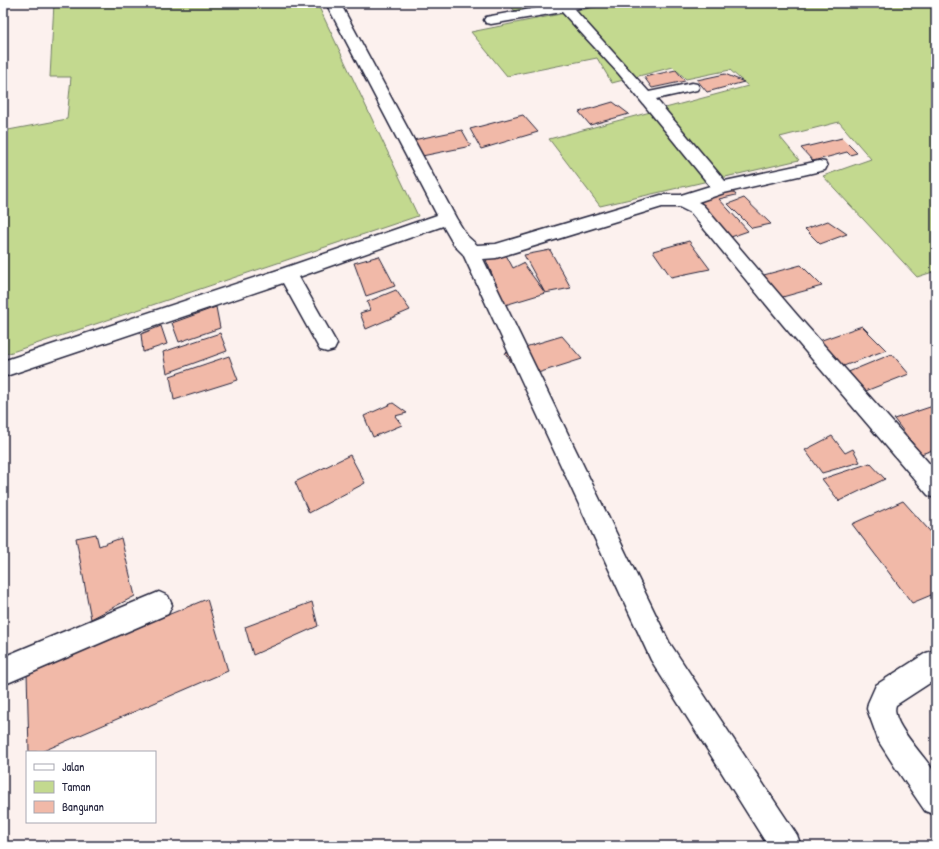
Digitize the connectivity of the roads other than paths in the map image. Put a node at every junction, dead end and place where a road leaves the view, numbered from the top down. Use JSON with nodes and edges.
{"nodes":[{"id":1,"x":334,"y":3,"type":"edge"},
{"id":2,"x":585,"y":3,"type":"edge"},
{"id":3,"x":565,"y":7,"type":"junction"},
{"id":4,"x":490,"y":20,"type":"dead end"},
{"id":5,"x":692,"y":87,"type":"dead end"},
{"id":6,"x":645,"y":97,"type":"junction"},
{"id":7,"x":819,"y":166,"type":"dead end"},
{"id":8,"x":721,"y":188,"type":"junction"},
{"id":9,"x":682,"y":201,"type":"junction"},
{"id":10,"x":447,"y":218,"type":"junction"},
{"id":11,"x":471,"y":252,"type":"junction"},
{"id":12,"x":288,"y":274,"type":"junction"},
{"id":13,"x":327,"y":344,"type":"dead end"},
{"id":14,"x":3,"y":369,"type":"edge"},
{"id":15,"x":936,"y":488,"type":"edge"},
{"id":16,"x":159,"y":605,"type":"dead end"},
{"id":17,"x":936,"y":663,"type":"edge"},
{"id":18,"x":3,"y":671,"type":"edge"},
{"id":19,"x":936,"y":800,"type":"edge"},
{"id":20,"x":786,"y":846,"type":"edge"}],
"edges":[{"from":1,"to":10,"type":"street"},
{"from":2,"to":3,"type":"street"},
{"from":3,"to":4,"type":"street"},
{"from":3,"to":6,"type":"street"},
{"from":5,"to":6,"type":"street"},
{"from":6,"to":8,"type":"street"},
{"from":7,"to":8,"type":"street"},
{"from":8,"to":9,"type":"street"},
{"from":9,"to":11,"type":"street"},
{"from":9,"to":15,"type":"street"},
{"from":10,"to":11,"type":"street"},
{"from":10,"to":12,"type":"street"},
{"from":11,"to":20,"type":"street"},
{"from":12,"to":13,"type":"street"},
{"from":12,"to":14,"type":"street"},
{"from":16,"to":18,"type":"street"},
{"from":17,"to":19,"type":"street"}]}
